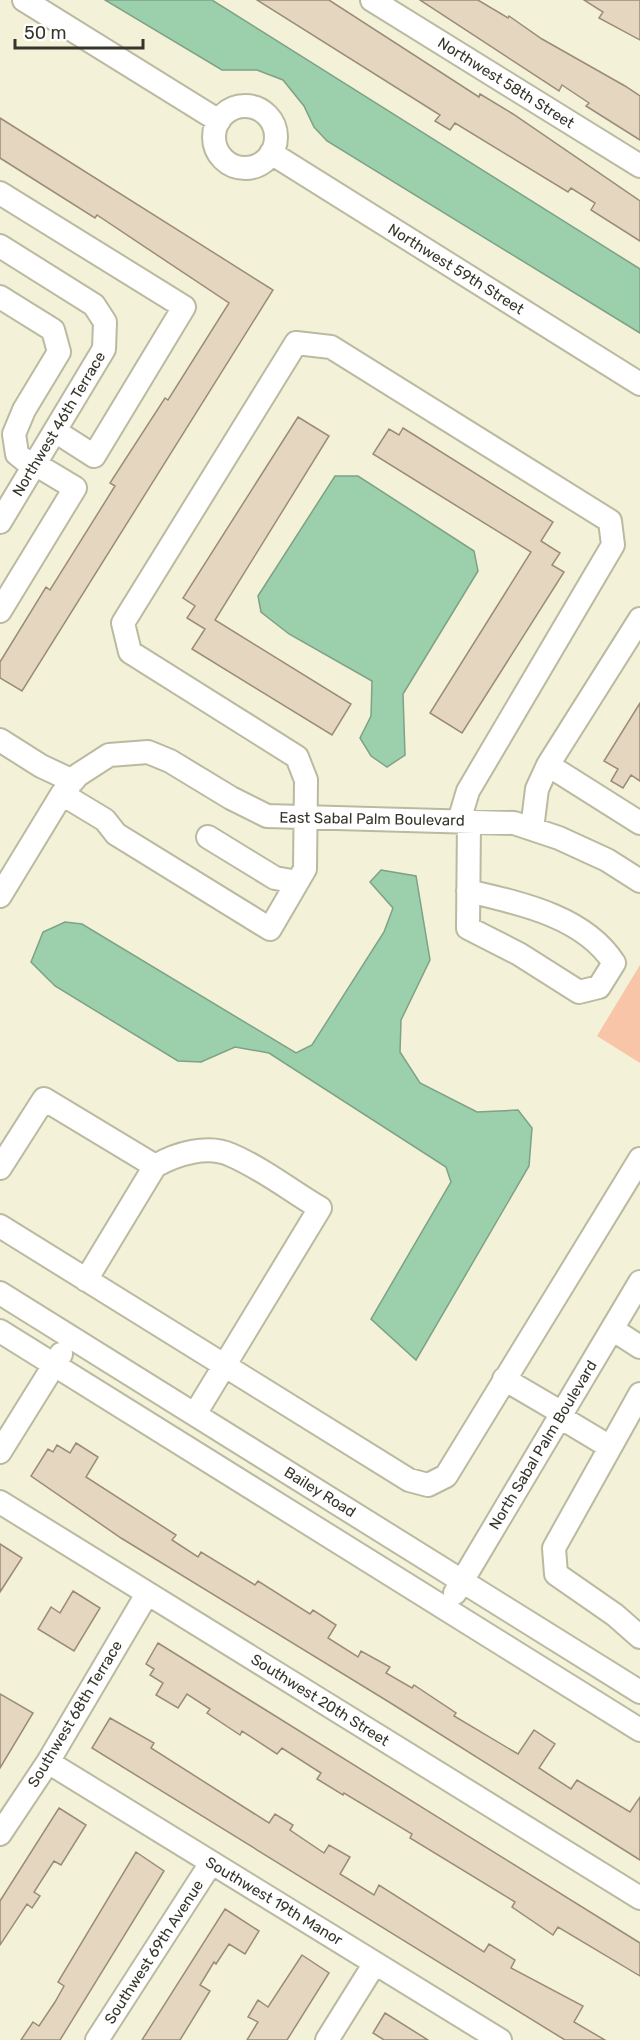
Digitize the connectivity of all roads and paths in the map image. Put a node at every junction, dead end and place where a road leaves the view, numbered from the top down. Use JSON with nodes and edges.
{"nodes":[{"id":1,"x":24,"y":0,"type":"edge"},
{"id":2,"x":372,"y":0,"type":"edge"},
{"id":3,"x":219,"y":121,"type":"junction"},
{"id":4,"x":271,"y":153,"type":"junction"},
{"id":5,"x":640,"y":166,"type":"edge"},
{"id":6,"x":0,"y":193,"type":"edge"},
{"id":7,"x":3,"y":254,"type":"edge"},
{"id":8,"x":0,"y":297,"type":"edge"},
{"id":9,"x":640,"y":384,"type":"edge"},
{"id":10,"x":55,"y":431,"type":"junction"},
{"id":11,"x":34,"y":465,"type":"junction"},
{"id":12,"x":0,"y":522,"type":"edge"},
{"id":13,"x":0,"y":611,"type":"edge"},
{"id":14,"x":640,"y":619,"type":"edge"},
{"id":15,"x":0,"y":740,"type":"edge"},
{"id":16,"x":548,"y":765,"type":"junction"},
{"id":17,"x":68,"y":788,"type":"junction"},
{"id":18,"x":305,"y":817,"type":"junction"},
{"id":19,"x":464,"y":821,"type":"junction"},
{"id":20,"x":640,"y":823,"type":"edge"},
{"id":21,"x":532,"y":829,"type":"junction"},
{"id":22,"x":208,"y":837,"type":"dead end"},
{"id":23,"x":640,"y":881,"type":"edge"},
{"id":24,"x":297,"y":882,"type":"junction"},
{"id":25,"x":468,"y":891,"type":"junction"},
{"id":26,"x":0,"y":896,"type":"edge"},
{"id":27,"x":640,"y":1159,"type":"edge"},
{"id":28,"x":155,"y":1166,"type":"junction"},
{"id":29,"x":0,"y":1168,"type":"edge"},
{"id":30,"x":0,"y":1226,"type":"edge"},
{"id":31,"x":86,"y":1280,"type":"junction"},
{"id":32,"x":639,"y":1286,"type":"edge"},
{"id":33,"x":0,"y":1293,"type":"edge"},
{"id":34,"x":612,"y":1329,"type":"junction"},
{"id":35,"x":0,"y":1331,"type":"edge"},
{"id":36,"x":71,"y":1337,"type":"junction"},
{"id":37,"x":640,"y":1347,"type":"edge"},
{"id":38,"x":54,"y":1365,"type":"junction"},
{"id":39,"x":224,"y":1365,"type":"junction"},
{"id":40,"x":504,"y":1379,"type":"junction"},
{"id":41,"x":640,"y":1394,"type":"edge"},
{"id":42,"x":195,"y":1414,"type":"junction"},
{"id":43,"x":561,"y":1415,"type":"junction"},
{"id":44,"x":610,"y":1447,"type":"junction"},
{"id":45,"x":0,"y":1452,"type":"edge"},
{"id":46,"x":0,"y":1502,"type":"edge"},
{"id":47,"x":462,"y":1581,"type":"junction"},
{"id":48,"x":147,"y":1594,"type":"junction"},
{"id":49,"x":445,"y":1609,"type":"junction"},
{"id":50,"x":640,"y":1637,"type":"edge"},
{"id":51,"x":640,"y":1692,"type":"edge"},
{"id":52,"x":640,"y":1730,"type":"edge"},
{"id":53,"x":48,"y":1762,"type":"junction"},
{"id":54,"x":0,"y":1834,"type":"edge"},
{"id":55,"x":211,"y":1863,"type":"junction"},
{"id":56,"x":640,"y":1898,"type":"edge"},
{"id":57,"x":375,"y":1963,"type":"junction"},
{"id":58,"x":98,"y":2040,"type":"edge"},
{"id":59,"x":327,"y":2040,"type":"edge"},
{"id":60,"x":500,"y":2040,"type":"edge"}],
"edges":[{"from":1,"to":3,"type":"street"},
{"from":2,"to":5,"type":"street","name":"Northwest 58th Street"},
{"from":3,"to":4,"type":"street"},
{"from":3,"to":4,"type":"street"},
{"from":4,"to":9,"type":"street","name":"Northwest 59th Street"},
{"from":6,"to":10,"type":"street"},
{"from":7,"to":10,"type":"street","name":"Northwest 46th Terrace"},
{"from":8,"to":11,"type":"street"},
{"from":10,"to":11,"type":"street","name":"Northwest 46th Terrace"},
{"from":11,"to":12,"type":"street","name":"Northwest 46th Terrace"},
{"from":11,"to":13,"type":"street"},
{"from":14,"to":16,"type":"street"},
{"from":15,"to":17,"type":"street"},
{"from":16,"to":20,"type":"street"},
{"from":16,"to":21,"type":"street"},
{"from":17,"to":18,"type":"street","name":"East Sabal Palm Boulevard"},
{"from":17,"to":24,"type":"street"},
{"from":17,"to":26,"type":"street","name":"East Sabal Palm Boulevard"},
{"from":18,"to":19,"type":"street","name":"East Sabal Palm Boulevard"},
{"from":18,"to":19,"type":"street"},
{"from":18,"to":24,"type":"street"},
{"from":19,"to":21,"type":"street","name":"East Sabal Palm Boulevard"},
{"from":19,"to":25,"type":"street"},
{"from":21,"to":23,"type":"street","name":"East Sabal Palm Boulevard"},
{"from":22,"to":24,"type":"street"},
{"from":25,"to":25,"type":"street"},
{"from":27,"to":40,"type":"street"},
{"from":28,"to":29,"type":"street"},
{"from":28,"to":31,"type":"street"},
{"from":28,"to":39,"type":"street"},
{"from":30,"to":31,"type":"street"},
{"from":31,"to":39,"type":"street"},
{"from":32,"to":34,"type":"street","name":"North Sabal Palm Boulevard"},
{"from":33,"to":36,"type":"street","name":"Bailey Road"},
{"from":34,"to":37,"type":"street"},
{"from":34,"to":43,"type":"street","name":"North Sabal Palm Boulevard"},
{"from":35,"to":38,"type":"street"},
{"from":36,"to":38,"type":"street"},
{"from":36,"to":42,"type":"street","name":"Bailey Road"},
{"from":38,"to":45,"type":"street"},
{"from":38,"to":49,"type":"street"},
{"from":39,"to":40,"type":"street"},
{"from":39,"to":42,"type":"street"},
{"from":40,"to":43,"type":"street"},
{"from":41,"to":44,"type":"street"},
{"from":42,"to":47,"type":"street","name":"Bailey Road"},
{"from":43,"to":44,"type":"street"},
{"from":43,"to":47,"type":"street","name":"North Sabal Palm Boulevard"},
{"from":44,"to":50,"type":"street"},
{"from":46,"to":48,"type":"street","name":"Southwest 20th Street"},
{"from":47,"to":49,"type":"street","name":"North Sabal Palm Boulevard"},
{"from":47,"to":51,"type":"street","name":"Bailey Road"},
{"from":48,"to":53,"type":"street","name":"Southwest 68th Terrace"},
{"from":48,"to":56,"type":"street","name":"Southwest 20th Street"},
{"from":49,"to":52,"type":"street"},
{"from":53,"to":54,"type":"street","name":"Southwest 68th Terrace"},
{"from":53,"to":55,"type":"street","name":"Southwest 19th Manor"},
{"from":55,"to":57,"type":"street","name":"Southwest 19th Manor"},
{"from":55,"to":58,"type":"street","name":"Southwest 69th Avenue"},
{"from":57,"to":59,"type":"street"},
{"from":57,"to":60,"type":"street","name":"Southwest 19th Manor"}]}
